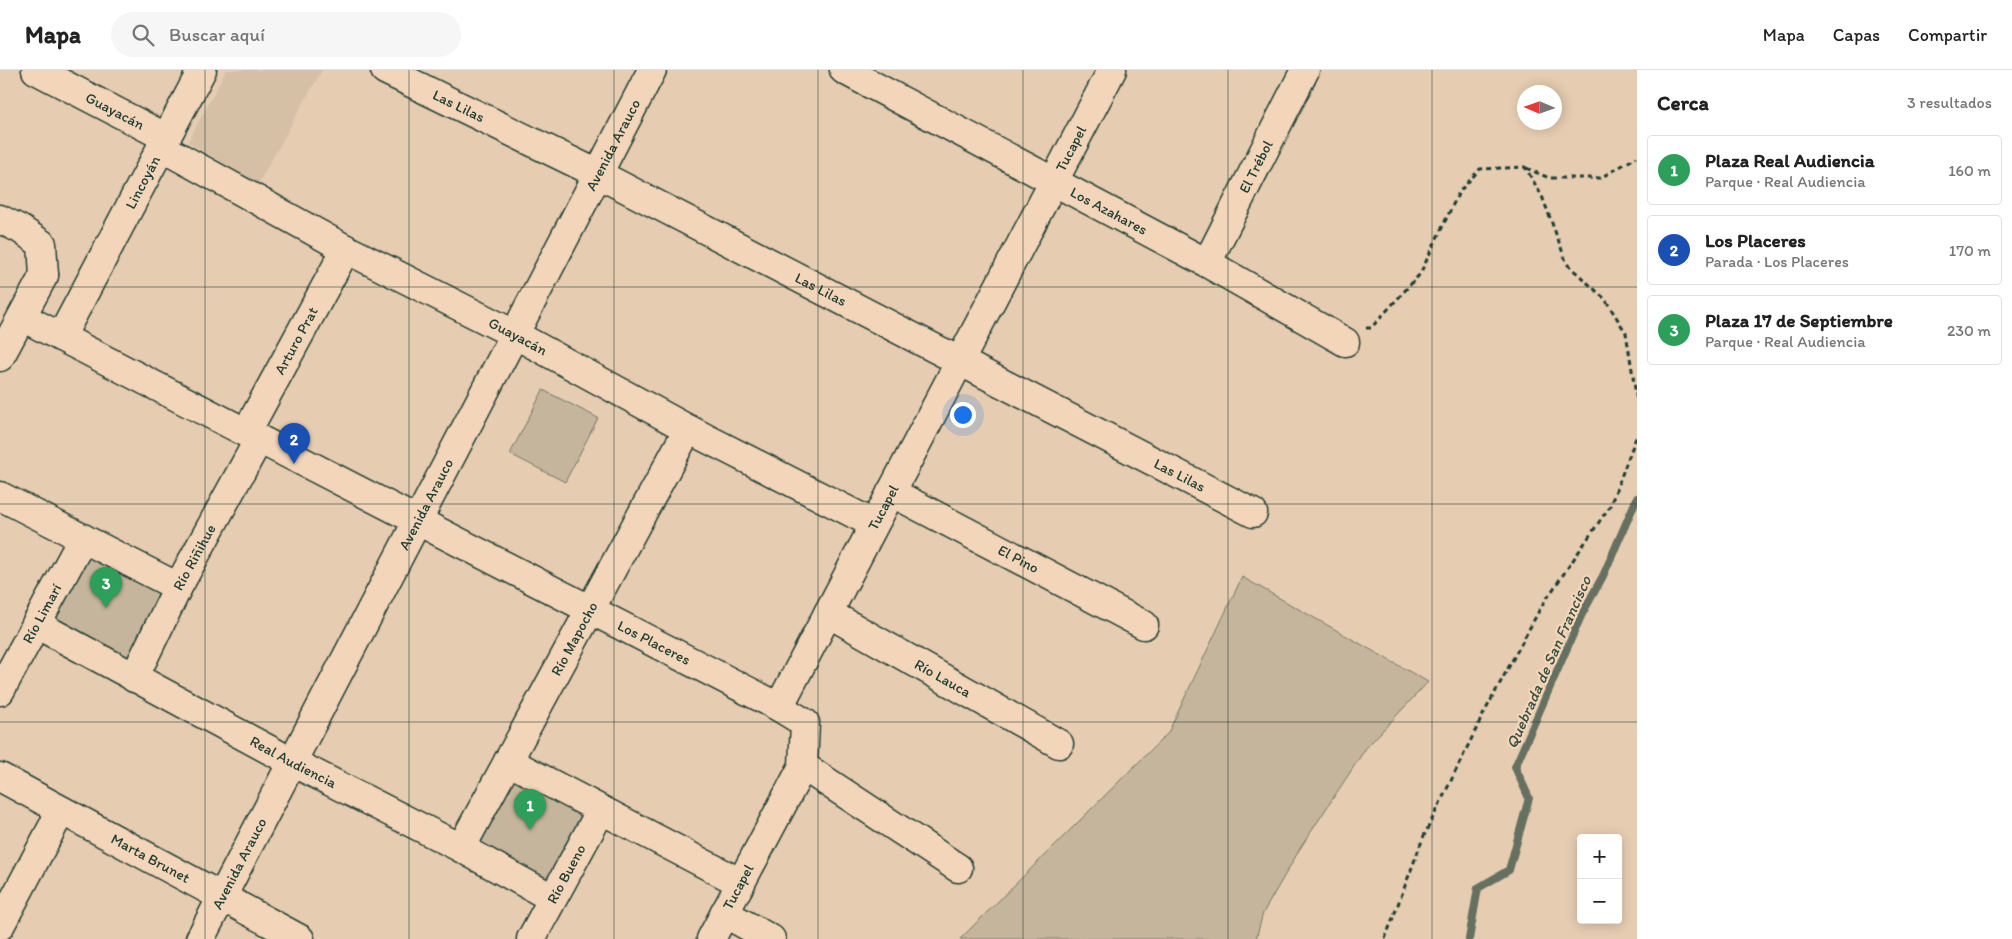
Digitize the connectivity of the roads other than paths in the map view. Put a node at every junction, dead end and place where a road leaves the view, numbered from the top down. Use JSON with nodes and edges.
{"nodes":[{"id":1,"x":36,"y":70,"type":"edge"},
{"id":2,"x":202,"y":70,"type":"edge"},
{"id":3,"x":385,"y":70,"type":"edge"},
{"id":4,"x":652,"y":70,"type":"edge"},
{"id":5,"x":844,"y":70,"type":"edge"},
{"id":6,"x":1112,"y":70,"type":"edge"},
{"id":7,"x":1305,"y":70,"type":"edge"},
{"id":8,"x":164,"y":142,"type":"junction"},
{"id":9,"x":598,"y":174,"type":"junction"},
{"id":10,"x":1054,"y":181,"type":"junction"},
{"id":11,"x":0,"y":219,"type":"edge"},
{"id":12,"x":346,"y":249,"type":"junction"},
{"id":13,"x":1206,"y":263,"type":"junction"},
{"id":14,"x":44,"y":275,"type":"junction"},
{"id":15,"x":84,"y":293,"type":"junction"},
{"id":16,"x":22,"y":317,"type":"junction"},
{"id":17,"x":514,"y":334,"type":"junction"},
{"id":18,"x":1334,"y":336,"type":"road end"},
{"id":19,"x":61,"y":337,"type":"junction"},
{"id":20,"x":0,"y":357,"type":"edge"},
{"id":21,"x":960,"y":360,"type":"junction"},
{"id":22,"x":688,"y":429,"type":"junction"},
{"id":23,"x":253,"y":436,"type":"junction"},
{"id":24,"x":891,"y":492,"type":"junction"},
{"id":25,"x":0,"y":496,"type":"edge"},
{"id":26,"x":1253,"y":513,"type":"dead end"},
{"id":27,"x":417,"y":521,"type":"junction"},
{"id":28,"x":874,"y":524,"type":"junction"},
{"id":29,"x":83,"y":538,"type":"junction"},
{"id":30,"x":178,"y":586,"type":"junction"},
{"id":31,"x":590,"y":609,"type":"junction"},
{"id":32,"x":828,"y":613,"type":"junction"},
{"id":33,"x":36,"y":624,"type":"junction"},
{"id":34,"x":1144,"y":626,"type":"dead end"},
{"id":35,"x":134,"y":678,"type":"junction"},
{"id":36,"x":0,"y":691,"type":"edge"},
{"id":37,"x":779,"y":707,"type":"junction"},
{"id":38,"x":1059,"y":744,"type":"dead end"},
{"id":39,"x":508,"y":761,"type":"junction"},
{"id":40,"x":292,"y":762,"type":"junction"},
{"id":41,"x":803,"y":766,"type":"junction"},
{"id":42,"x":0,"y":777,"type":"edge"},
{"id":43,"x":601,"y":810,"type":"junction"},
{"id":44,"x":61,"y":811,"type":"junction"},
{"id":45,"x":461,"y":848,"type":"junction"},
{"id":46,"x":958,"y":868,"type":"dead end"},
{"id":47,"x":741,"y":883,"type":"junction"},
{"id":48,"x":222,"y":896,"type":"junction"},
{"id":49,"x":552,"y":898,"type":"junction"},
{"id":50,"x":724,"y":913,"type":"junction"},
{"id":51,"x":0,"y":926,"type":"edge"},
{"id":52,"x":200,"y":939,"type":"edge"},
{"id":53,"x":300,"y":939,"type":"edge"},
{"id":54,"x":531,"y":939,"type":"edge"},
{"id":55,"x":711,"y":939,"type":"edge"},
{"id":56,"x":771,"y":939,"type":"edge"}],
"edges":[{"from":1,"to":8,"type":"street","name":"Guayacán"},
{"from":2,"to":8,"type":"street","name":"Lincoyán"},
{"from":3,"to":9,"type":"street","name":"Las Lilas"},
{"from":4,"to":9,"type":"street","name":"Avenida Arauco"},
{"from":5,"to":10,"type":"street","name":"Los Azahares"},
{"from":6,"to":10,"type":"street","name":"Tucapel"},
{"from":7,"to":13,"type":"street","name":"El Trébol"},
{"from":8,"to":12,"type":"street","name":"Guayacán"},
{"from":8,"to":15,"type":"street","name":"Lincoyán"},
{"from":9,"to":17,"type":"street","name":"Avenida Arauco"},
{"from":9,"to":21,"type":"street","name":"Las Lilas"},
{"from":10,"to":13,"type":"street","name":"Los Azahares"},
{"from":10,"to":21,"type":"street","name":"Tucapel"},
{"from":11,"to":14,"type":"street"},
{"from":12,"to":17,"type":"street","name":"Guayacán"},
{"from":12,"to":23,"type":"street","name":"Arturo Prat"},
{"from":13,"to":18,"type":"street","name":"Los Azahares"},
{"from":14,"to":15,"type":"street"},
{"from":14,"to":16,"type":"street"},
{"from":15,"to":19,"type":"street","name":"Lincoyán"},
{"from":16,"to":19,"type":"street","name":"Los Placeres"},
{"from":16,"to":20,"type":"street"},
{"from":17,"to":22,"type":"street","name":"Guayacán"},
{"from":17,"to":27,"type":"street","name":"Avenida Arauco"},
{"from":19,"to":23,"type":"street","name":"Los Placeres"},
{"from":21,"to":24,"type":"street","name":"Tucapel"},
{"from":21,"to":26,"type":"street","name":"Las Lilas"},
{"from":22,"to":28,"type":"street","name":"Guayacán"},
{"from":22,"to":31,"type":"street","name":"Río Mapocho"},
{"from":23,"to":27,"type":"street","name":"Los Placeres"},
{"from":23,"to":30,"type":"street","name":"Río Riñihue"},
{"from":24,"to":28,"type":"street","name":"Tucapel"},
{"from":24,"to":34,"type":"street","name":"El Pino"},
{"from":25,"to":29,"type":"street"},
{"from":27,"to":31,"type":"street","name":"Los Placeres"},
{"from":27,"to":40,"type":"street","name":"Avenida Arauco"},
{"from":28,"to":32,"type":"street","name":"Tucapel"},
{"from":29,"to":30,"type":"street"},
{"from":29,"to":33,"type":"street","name":"Río Limarí"},
{"from":30,"to":35,"type":"street","name":"Río Riñihue"},
{"from":31,"to":37,"type":"street","name":"Los Placeres"},
{"from":31,"to":39,"type":"street","name":"Río Mapocho"},
{"from":32,"to":37,"type":"street","name":"Tucapel"},
{"from":32,"to":38,"type":"street","name":"Río Lauca"},
{"from":33,"to":35,"type":"street","name":"Real Audiencia"},
{"from":33,"to":36,"type":"street","name":"Río Limarí"},
{"from":35,"to":40,"type":"street","name":"Real Audiencia"},
{"from":37,"to":41,"type":"street","name":"Tucapel"},
{"from":39,"to":43,"type":"street"},
{"from":39,"to":45,"type":"street","name":"Río Mapocho"},
{"from":40,"to":45,"type":"street","name":"Real Audiencia"},
{"from":40,"to":48,"type":"street","name":"Avenida Arauco"},
{"from":41,"to":46,"type":"street"},
{"from":41,"to":47,"type":"street","name":"Tucapel"},
{"from":42,"to":44,"type":"street","name":"Marta Brunet"},
{"from":43,"to":47,"type":"street"},
{"from":43,"to":49,"type":"street","name":"Río Bueno"},
{"from":44,"to":48,"type":"street","name":"Marta Brunet"},
{"from":44,"to":51,"type":"street"},
{"from":45,"to":49,"type":"street","name":"Real Audiencia"},
{"from":47,"to":50,"type":"street","name":"Tucapel"},
{"from":48,"to":52,"type":"street","name":"Avenida Arauco"},
{"from":48,"to":53,"type":"street","name":"Marta Brunet"},
{"from":49,"to":54,"type":"street","name":"Río Bueno"},
{"from":50,"to":55,"type":"street","name":"Tucapel"},
{"from":50,"to":56,"type":"street"}]}
